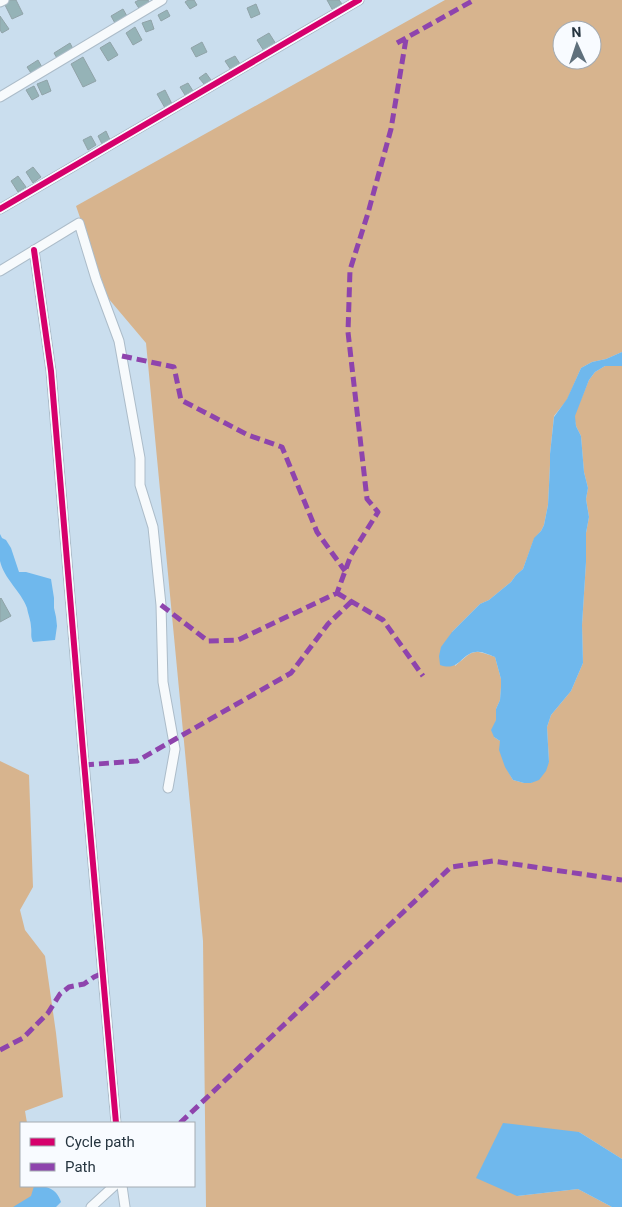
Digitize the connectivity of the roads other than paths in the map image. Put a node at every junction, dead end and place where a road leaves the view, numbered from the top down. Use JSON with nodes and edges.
{"nodes":[{"id":1,"x":4,"y":0,"type":"edge"},
{"id":2,"x":162,"y":0,"type":"edge"},
{"id":3,"x":359,"y":0,"type":"edge"},
{"id":4,"x":0,"y":2,"type":"edge"},
{"id":5,"x":0,"y":97,"type":"edge"},
{"id":6,"x":0,"y":208,"type":"edge"},
{"id":7,"x":34,"y":250,"type":"junction"},
{"id":8,"x":0,"y":271,"type":"edge"},
{"id":9,"x":168,"y":788,"type":"dead end"},
{"id":10,"x":116,"y":1122,"type":"edge"},
{"id":11,"x":113,"y":1187,"type":"edge"},
{"id":12,"x":122,"y":1187,"type":"edge"},
{"id":13,"x":91,"y":1207,"type":"edge"},
{"id":14,"x":125,"y":1207,"type":"edge"}],
"edges":[{"from":1,"to":4,"type":"street"},
{"from":2,"to":5,"type":"street"},
{"from":3,"to":6,"type":"street"},
{"from":7,"to":8,"type":"street"},
{"from":7,"to":9,"type":"street"},
{"from":7,"to":10,"type":"street"},
{"from":11,"to":13,"type":"street"},
{"from":12,"to":14,"type":"street"}]}
